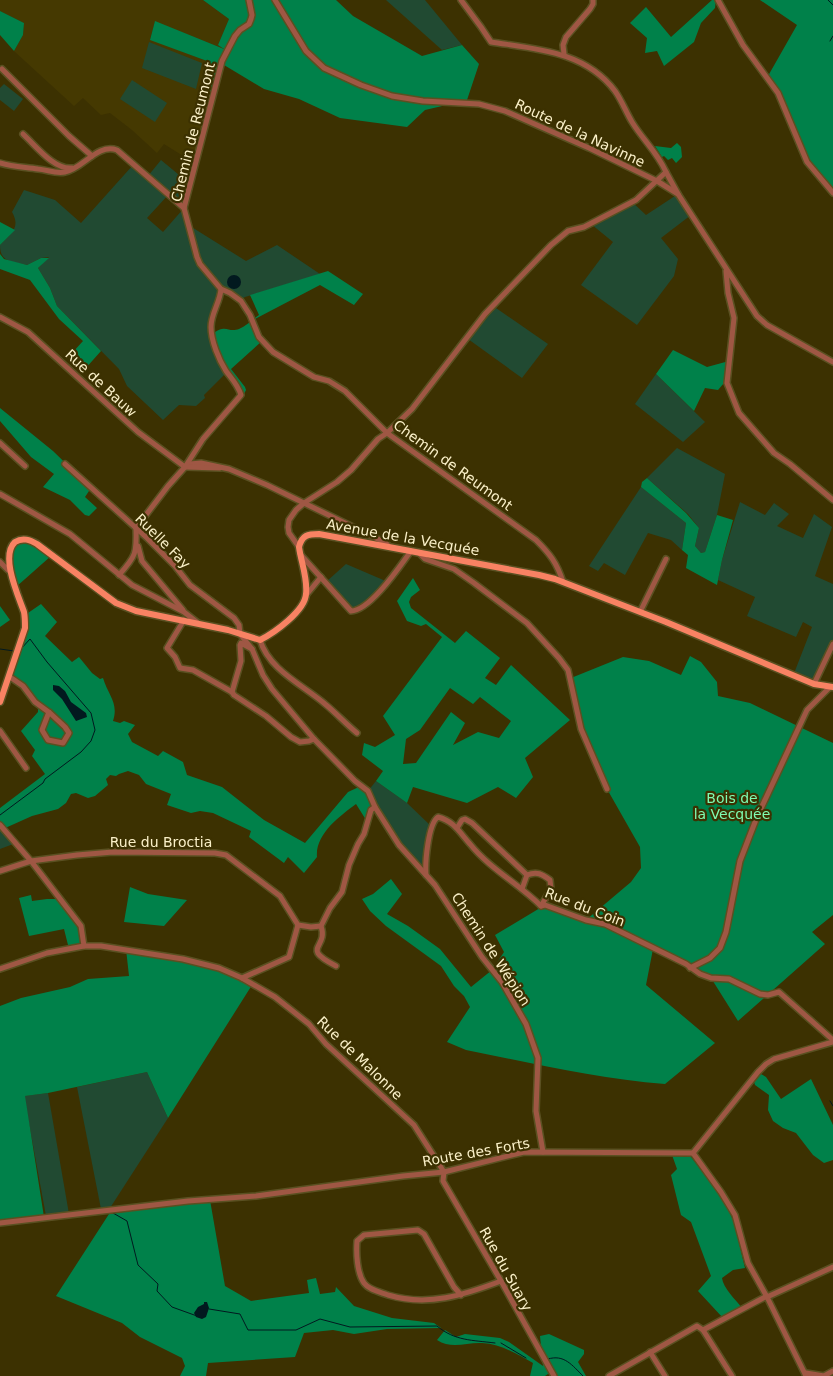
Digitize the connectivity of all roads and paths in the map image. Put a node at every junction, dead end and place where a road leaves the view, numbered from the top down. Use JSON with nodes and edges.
{"nodes":[{"id":1,"x":249,"y":0,"type":"edge"},
{"id":2,"x":274,"y":0,"type":"edge"},
{"id":3,"x":461,"y":0,"type":"edge"},
{"id":4,"x":593,"y":0,"type":"edge"},
{"id":5,"x":718,"y":0,"type":"edge"},
{"id":6,"x":564,"y":54,"type":"junction"},
{"id":7,"x":2,"y":69,"type":"dead end"},
{"id":8,"x":23,"y":134,"type":"dead end"},
{"id":9,"x":92,"y":156,"type":"junction"},
{"id":10,"x":0,"y":163,"type":"edge"},
{"id":11,"x":75,"y":167,"type":"junction"},
{"id":12,"x":666,"y":172,"type":"junction"},
{"id":13,"x":657,"y":181,"type":"junction"},
{"id":14,"x":833,"y":193,"type":"edge"},
{"id":15,"x":678,"y":194,"type":"junction"},
{"id":16,"x":184,"y":208,"type":"junction"},
{"id":17,"x":726,"y":270,"type":"junction"},
{"id":18,"x":221,"y":289,"type":"junction"},
{"id":19,"x":0,"y":317,"type":"edge"},
{"id":20,"x":833,"y":362,"type":"edge"},
{"id":21,"x":387,"y":433,"type":"junction"},
{"id":22,"x":0,"y":443,"type":"edge"},
{"id":23,"x":194,"y":454,"type":"junction"},
{"id":24,"x":65,"y":464,"type":"dead end"},
{"id":25,"x":211,"y":464,"type":"junction"},
{"id":26,"x":25,"y":466,"type":"dead end"},
{"id":27,"x":186,"y":467,"type":"junction"},
{"id":28,"x":230,"y":469,"type":"junction"},
{"id":29,"x":0,"y":494,"type":"edge"},
{"id":30,"x":833,"y":500,"type":"edge"},
{"id":31,"x":304,"y":503,"type":"junction"},
{"id":32,"x":136,"y":528,"type":"junction"},
{"id":33,"x":138,"y":546,"type":"junction"},
{"id":34,"x":389,"y":547,"type":"junction"},
{"id":35,"x":300,"y":550,"type":"junction"},
{"id":36,"x":411,"y":551,"type":"junction"},
{"id":37,"x":419,"y":552,"type":"junction"},
{"id":38,"x":666,"y":559,"type":"dead end"},
{"id":39,"x":0,"y":562,"type":"edge"},
{"id":40,"x":8,"y":570,"type":"junction"},
{"id":41,"x":119,"y":575,"type":"junction"},
{"id":42,"x":321,"y":577,"type":"junction"},
{"id":43,"x":563,"y":582,"type":"junction"},
{"id":44,"x":306,"y":594,"type":"junction"},
{"id":45,"x":184,"y":612,"type":"junction"},
{"id":46,"x":640,"y":612,"type":"junction"},
{"id":47,"x":184,"y":620,"type":"junction"},
{"id":48,"x":201,"y":625,"type":"junction"},
{"id":49,"x":240,"y":634,"type":"junction"},
{"id":50,"x":260,"y":640,"type":"junction"},
{"id":51,"x":833,"y":644,"type":"edge"},
{"id":52,"x":252,"y":649,"type":"junction"},
{"id":53,"x":10,"y":677,"type":"junction"},
{"id":54,"x":814,"y":684,"type":"junction"},
{"id":55,"x":832,"y":687,"type":"edge"},
{"id":56,"x":232,"y":692,"type":"junction"},
{"id":57,"x":0,"y":702,"type":"edge"},
{"id":58,"x":49,"y":712,"type":"junction"},
{"id":59,"x":0,"y":731,"type":"edge"},
{"id":60,"x":357,"y":733,"type":"dead end"},
{"id":61,"x":314,"y":739,"type":"junction"},
{"id":62,"x":26,"y":768,"type":"dead end"},
{"id":63,"x":607,"y":790,"type":"dead end"},
{"id":64,"x":376,"y":807,"type":"junction"},
{"id":65,"x":0,"y":825,"type":"edge"},
{"id":66,"x":457,"y":828,"type":"junction"},
{"id":67,"x":30,"y":861,"type":"junction"},
{"id":68,"x":0,"y":871,"type":"edge"},
{"id":69,"x":527,"y":875,"type":"junction"},
{"id":70,"x":426,"y":876,"type":"junction"},
{"id":71,"x":522,"y":889,"type":"junction"},
{"id":72,"x":542,"y":906,"type":"junction"},
{"id":73,"x":298,"y":925,"type":"junction"},
{"id":74,"x":320,"y":926,"type":"junction"},
{"id":75,"x":84,"y":946,"type":"junction"},
{"id":76,"x":336,"y":966,"type":"dead end"},
{"id":77,"x":690,"y":968,"type":"junction"},
{"id":78,"x":0,"y":969,"type":"edge"},
{"id":79,"x":242,"y":978,"type":"junction"},
{"id":80,"x":833,"y":1041,"type":"edge"},
{"id":81,"x":543,"y":1152,"type":"junction"},
{"id":82,"x":693,"y":1154,"type":"junction"},
{"id":83,"x":444,"y":1172,"type":"junction"},
{"id":84,"x":0,"y":1222,"type":"edge"},
{"id":85,"x":833,"y":1267,"type":"edge"},
{"id":86,"x":501,"y":1281,"type":"junction"},
{"id":87,"x":461,"y":1295,"type":"junction"},
{"id":88,"x":767,"y":1296,"type":"junction"},
{"id":89,"x":703,"y":1330,"type":"junction"},
{"id":90,"x":650,"y":1352,"type":"junction"},
{"id":91,"x":833,"y":1371,"type":"edge"},
{"id":92,"x":806,"y":1375,"type":"edge"},
{"id":93,"x":554,"y":1376,"type":"edge"},
{"id":94,"x":609,"y":1376,"type":"edge"},
{"id":95,"x":665,"y":1376,"type":"edge"},
{"id":96,"x":732,"y":1376,"type":"edge"}],
"edges":[{"from":1,"to":16,"type":"street","name":"Chemin de Reumont"},
{"from":2,"to":13,"type":"street","name":"Route de la Navinne"},
{"from":3,"to":6,"type":"street"},
{"from":4,"to":6,"type":"street"},
{"from":5,"to":14,"type":"street"},
{"from":6,"to":12,"type":"street"},
{"from":7,"to":9,"type":"street"},
{"from":8,"to":11,"type":"street"},
{"from":9,"to":11,"type":"street"},
{"from":9,"to":16,"type":"street"},
{"from":10,"to":11,"type":"street"},
{"from":12,"to":13,"type":"street"},
{"from":12,"to":15,"type":"street"},
{"from":13,"to":15,"type":"street","name":"Route de la Navinne"},
{"from":13,"to":21,"type":"street"},
{"from":15,"to":17,"type":"street","name":"Route de la Navinne"},
{"from":16,"to":18,"type":"street","name":"Chemin de Reumont"},
{"from":17,"to":20,"type":"street","name":"Route de la Navinne"},
{"from":17,"to":30,"type":"street"},
{"from":18,"to":21,"type":"street","name":"Chemin de Reumont"},
{"from":18,"to":23,"type":"street"},
{"from":19,"to":27,"type":"street","name":"Rue de Bauw"},
{"from":21,"to":31,"type":"street"},
{"from":21,"to":43,"type":"street","name":"Chemin de Reumont"},
{"from":22,"to":26,"type":"street"},
{"from":23,"to":25,"type":"street"},
{"from":23,"to":27,"type":"street"},
{"from":24,"to":32,"type":"street","name":"Ruelle Fay"},
{"from":25,"to":27,"type":"street"},
{"from":25,"to":28,"type":"street"},
{"from":27,"to":28,"type":"street"},
{"from":27,"to":32,"type":"street"},
{"from":28,"to":31,"type":"street"},
{"from":29,"to":41,"type":"street"},
{"from":31,"to":34,"type":"street"},
{"from":31,"to":35,"type":"street"},
{"from":32,"to":33,"type":"street"},
{"from":32,"to":49,"type":"street","name":"Ruelle Fay"},
{"from":33,"to":41,"type":"street"},
{"from":33,"to":45,"type":"street"},
{"from":34,"to":35,"type":"main road","name":"Avenue de la Vecquée"},
{"from":34,"to":36,"type":"main road","name":"Avenue de la Vecquée"},
{"from":35,"to":42,"type":"street"},
{"from":35,"to":44,"type":"main road"},
{"from":36,"to":37,"type":"main road","name":"Avenue de la Vecquée"},
{"from":36,"to":42,"type":"street"},
{"from":37,"to":43,"type":"main road","name":"Avenue de la Vecquée"},
{"from":37,"to":63,"type":"street"},
{"from":38,"to":46,"type":"street"},
{"from":39,"to":40,"type":"street"},
{"from":40,"to":47,"type":"main road"},
{"from":40,"to":53,"type":"main road"},
{"from":41,"to":45,"type":"street"},
{"from":42,"to":44,"type":"street"},
{"from":43,"to":46,"type":"main road","name":"Avenue de la Vecquée"},
{"from":44,"to":50,"type":"main road"},
{"from":45,"to":48,"type":"street"},
{"from":46,"to":54,"type":"main road","name":"Avenue de la Vecquée"},
{"from":47,"to":48,"type":"main road"},
{"from":47,"to":56,"type":"street"},
{"from":48,"to":49,"type":"main road"},
{"from":49,"to":50,"type":"main road"},
{"from":49,"to":52,"type":"street"},
{"from":50,"to":60,"type":"street"},
{"from":51,"to":54,"type":"street"},
{"from":52,"to":56,"type":"street"},
{"from":52,"to":61,"type":"street"},
{"from":53,"to":57,"type":"main road"},
{"from":53,"to":58,"type":"street"},
{"from":54,"to":55,"type":"main road","name":"Avenue de la Vecquée"},
{"from":55,"to":77,"type":"street"},
{"from":56,"to":61,"type":"street"},
{"from":58,"to":58,"type":"street"},
{"from":59,"to":62,"type":"street"},
{"from":61,"to":64,"type":"street"},
{"from":64,"to":70,"type":"street","name":"Chemin de Wépion"},
{"from":64,"to":74,"type":"street"},
{"from":65,"to":67,"type":"street"},
{"from":66,"to":69,"type":"street"},
{"from":66,"to":70,"type":"street","name":"Rue du Coin"},
{"from":66,"to":71,"type":"street","name":"Rue du Coin"},
{"from":67,"to":68,"type":"street","name":"Rue du Broctia"},
{"from":67,"to":73,"type":"street","name":"Rue du Broctia"},
{"from":67,"to":75,"type":"street"},
{"from":69,"to":71,"type":"street"},
{"from":69,"to":72,"type":"street"},
{"from":70,"to":81,"type":"street","name":"Chemin de Wépion"},
{"from":71,"to":72,"type":"street","name":"Rue du Coin"},
{"from":72,"to":77,"type":"street","name":"Rue du Coin"},
{"from":73,"to":74,"type":"street"},
{"from":73,"to":79,"type":"street"},
{"from":74,"to":76,"type":"street"},
{"from":75,"to":78,"type":"street","name":"Rue de Malonne"},
{"from":75,"to":79,"type":"street","name":"Rue de Malonne"},
{"from":77,"to":80,"type":"street","name":"Rue du Coin"},
{"from":79,"to":83,"type":"street","name":"Rue de Malonne"},
{"from":80,"to":82,"type":"street"},
{"from":81,"to":82,"type":"street","name":"Route des Forts"},
{"from":81,"to":83,"type":"street","name":"Route des Forts"},
{"from":82,"to":88,"type":"street"},
{"from":83,"to":84,"type":"street","name":"Route des Forts"},
{"from":83,"to":86,"type":"street","name":"Rue du Suary"},
{"from":85,"to":88,"type":"street"},
{"from":86,"to":87,"type":"street"},
{"from":86,"to":93,"type":"street","name":"Rue du Suary"},
{"from":87,"to":87,"type":"street"},
{"from":88,"to":89,"type":"street"},
{"from":88,"to":92,"type":"street"},
{"from":89,"to":90,"type":"street"},
{"from":89,"to":96,"type":"street"},
{"from":90,"to":94,"type":"street"},
{"from":90,"to":95,"type":"street"},
{"from":91,"to":92,"type":"street"}]}
